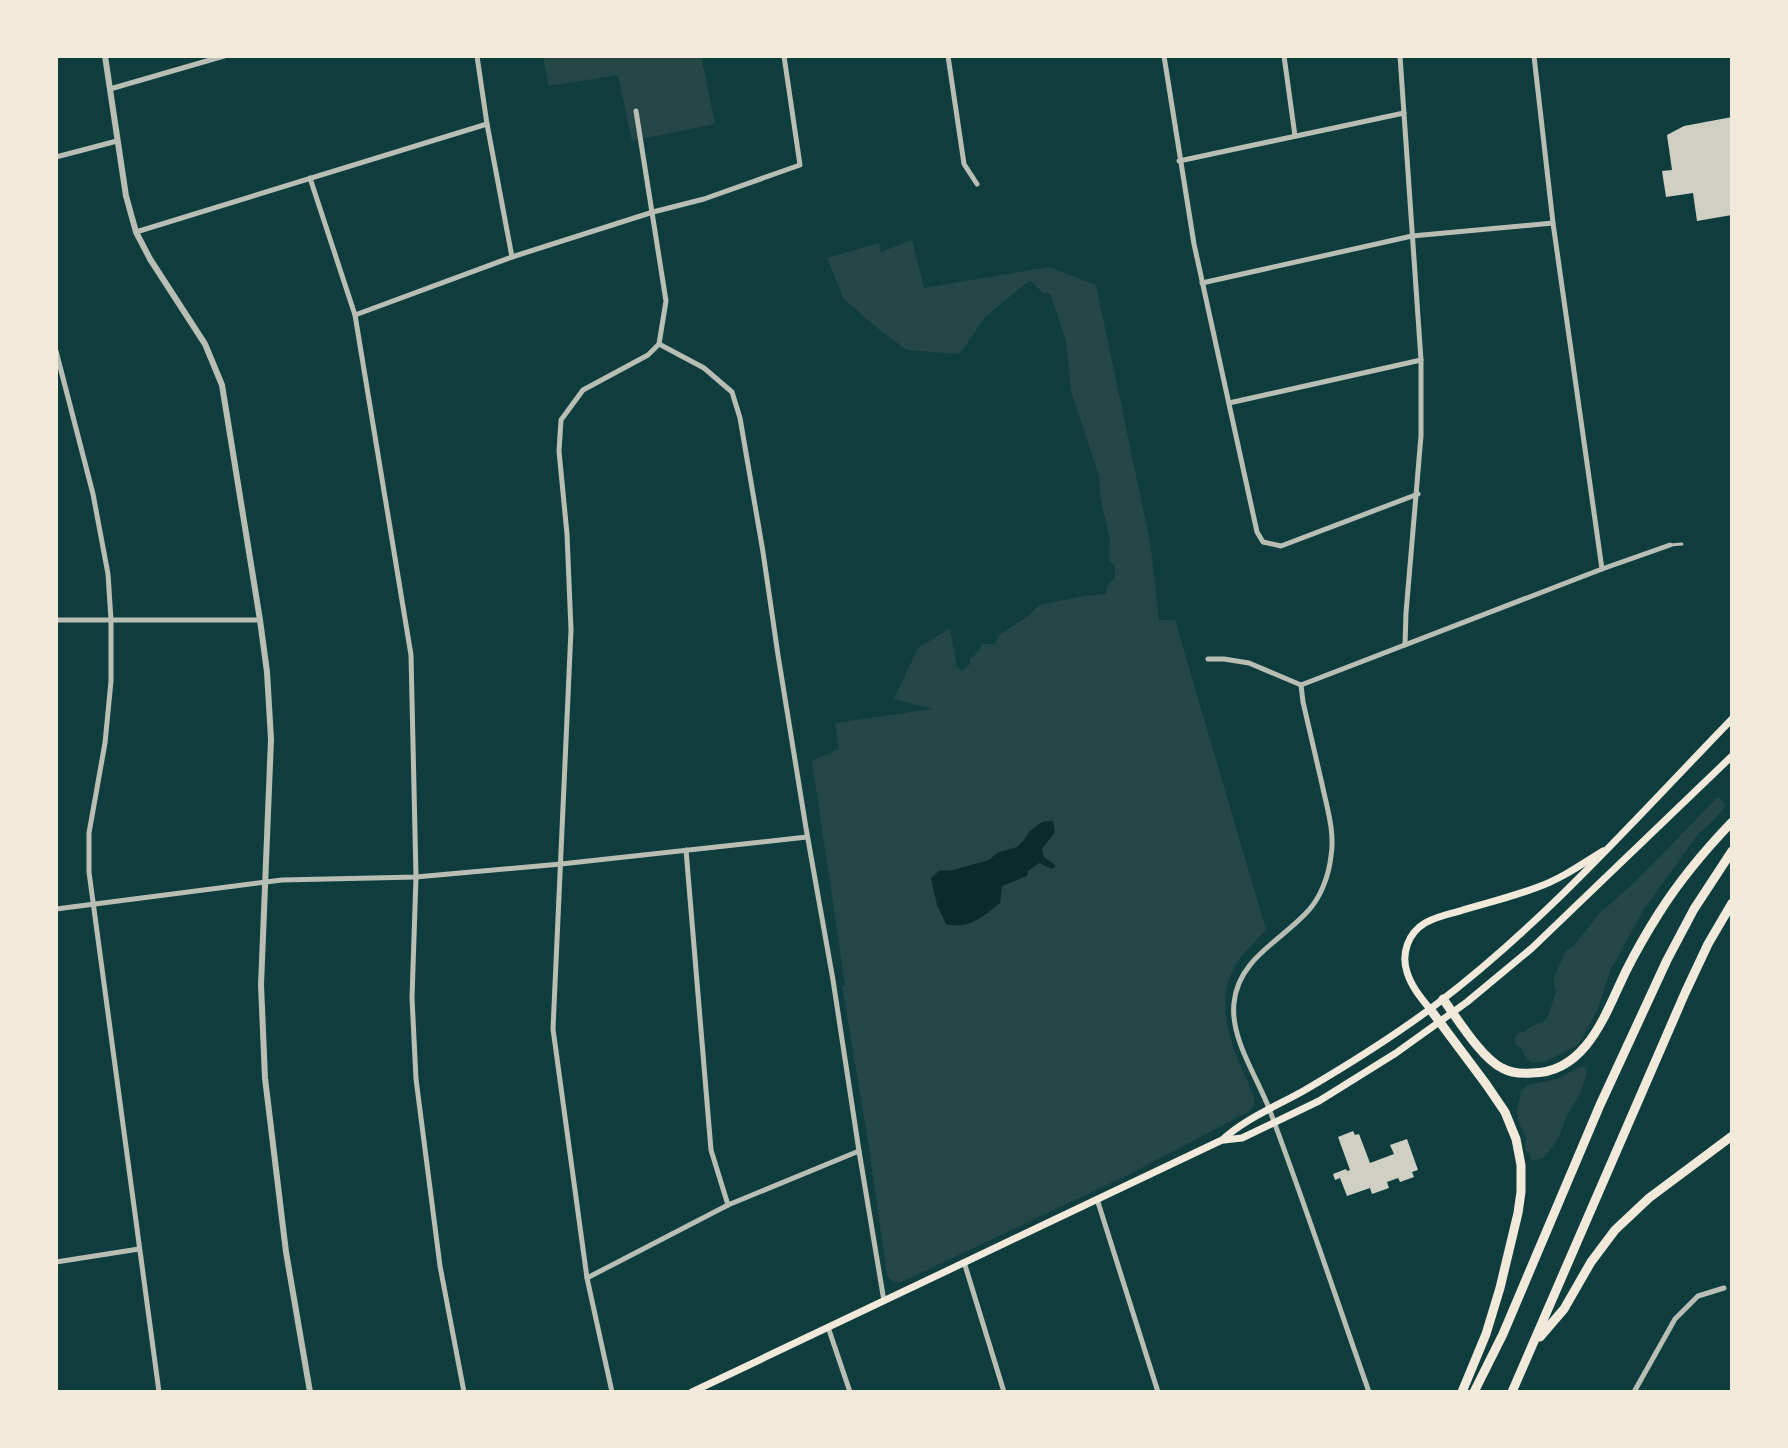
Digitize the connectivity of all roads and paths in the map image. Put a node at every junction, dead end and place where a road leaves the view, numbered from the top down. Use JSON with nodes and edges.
{"nodes":[{"id":1,"x":105,"y":56,"type":"edge"},
{"id":2,"x":224,"y":56,"type":"edge"},
{"id":3,"x":477,"y":56,"type":"edge"},
{"id":4,"x":784,"y":56,"type":"edge"},
{"id":5,"x":948,"y":56,"type":"edge"},
{"id":6,"x":1164,"y":56,"type":"edge"},
{"id":7,"x":1284,"y":56,"type":"edge"},
{"id":8,"x":1400,"y":56,"type":"edge"},
{"id":9,"x":1534,"y":56,"type":"edge"},
{"id":10,"x":110,"y":89,"type":"junction"},
{"id":11,"x":636,"y":111,"type":"dead end"},
{"id":12,"x":1404,"y":113,"type":"junction"},
{"id":13,"x":487,"y":124,"type":"junction"},
{"id":14,"x":1295,"y":136,"type":"junction"},
{"id":15,"x":117,"y":141,"type":"junction"},
{"id":16,"x":56,"y":157,"type":"edge"},
{"id":17,"x":1179,"y":161,"type":"junction"},
{"id":18,"x":310,"y":178,"type":"junction"},
{"id":19,"x":977,"y":184,"type":"dead end"},
{"id":20,"x":653,"y":212,"type":"junction"},
{"id":21,"x":1553,"y":223,"type":"junction"},
{"id":22,"x":136,"y":232,"type":"junction"},
{"id":23,"x":1412,"y":236,"type":"junction"},
{"id":24,"x":512,"y":257,"type":"junction"},
{"id":25,"x":1202,"y":283,"type":"junction"},
{"id":26,"x":355,"y":315,"type":"junction"},
{"id":27,"x":659,"y":344,"type":"junction"},
{"id":28,"x":56,"y":351,"type":"edge"},
{"id":29,"x":1421,"y":360,"type":"junction"},
{"id":30,"x":1229,"y":403,"type":"junction"},
{"id":31,"x":1418,"y":494,"type":"junction"},
{"id":32,"x":1682,"y":544,"type":"dead end"},
{"id":33,"x":1670,"y":545,"type":"joint"},
{"id":34,"x":1602,"y":569,"type":"junction"},
{"id":35,"x":56,"y":620,"type":"edge"},
{"id":36,"x":111,"y":620,"type":"junction"},
{"id":37,"x":260,"y":620,"type":"junction"},
{"id":38,"x":1405,"y":645,"type":"junction"},
{"id":39,"x":1208,"y":659,"type":"dead end"},
{"id":40,"x":1301,"y":685,"type":"junction"},
{"id":41,"x":1732,"y":719,"type":"edge"},
{"id":42,"x":1732,"y":756,"type":"edge"},
{"id":43,"x":1732,"y":822,"type":"edge"},
{"id":44,"x":807,"y":837,"type":"junction"},
{"id":45,"x":1615,"y":843,"type":"junction"},
{"id":46,"x":686,"y":850,"type":"junction"},
{"id":47,"x":1732,"y":851,"type":"edge"},
{"id":48,"x":561,"y":864,"type":"junction"},
{"id":49,"x":416,"y":877,"type":"junction"},
{"id":50,"x":265,"y":881,"type":"junction"},
{"id":51,"x":1732,"y":903,"type":"edge"},
{"id":52,"x":92,"y":905,"type":"junction"},
{"id":53,"x":56,"y":909,"type":"edge"},
{"id":54,"x":1443,"y":999,"type":"junction"},
{"id":55,"x":1430,"y":1009,"type":"junction"},
{"id":56,"x":1453,"y":1012,"type":"junction"},
{"id":57,"x":1440,"y":1022,"type":"junction"},
{"id":58,"x":1270,"y":1109,"type":"junction"},
{"id":59,"x":1275,"y":1123,"type":"junction"},
{"id":60,"x":1732,"y":1136,"type":"edge"},
{"id":61,"x":1222,"y":1140,"type":"junction"},
{"id":62,"x":859,"y":1151,"type":"junction"},
{"id":63,"x":1097,"y":1199,"type":"junction"},
{"id":64,"x":728,"y":1205,"type":"junction"},
{"id":65,"x":139,"y":1249,"type":"junction"},
{"id":66,"x":56,"y":1262,"type":"edge"},
{"id":67,"x":964,"y":1262,"type":"junction"},
{"id":68,"x":587,"y":1278,"type":"junction"},
{"id":69,"x":1724,"y":1288,"type":"dead end"},
{"id":70,"x":884,"y":1301,"type":"junction"},
{"id":71,"x":828,"y":1327,"type":"junction"},
{"id":72,"x":1534,"y":1342,"type":"junction"},
{"id":73,"x":159,"y":1392,"type":"edge"},
{"id":74,"x":310,"y":1392,"type":"edge"},
{"id":75,"x":464,"y":1392,"type":"edge"},
{"id":76,"x":612,"y":1392,"type":"edge"},
{"id":77,"x":692,"y":1392,"type":"edge"},
{"id":78,"x":850,"y":1392,"type":"edge"},
{"id":79,"x":1004,"y":1392,"type":"edge"},
{"id":80,"x":1158,"y":1392,"type":"edge"},
{"id":81,"x":1369,"y":1392,"type":"edge"},
{"id":82,"x":1462,"y":1392,"type":"edge"},
{"id":83,"x":1474,"y":1392,"type":"edge"},
{"id":84,"x":1512,"y":1392,"type":"edge"},
{"id":85,"x":1634,"y":1392,"type":"edge"}],
"edges":[{"from":1,"to":10,"type":"street"},
{"from":2,"to":10,"type":"street"},
{"from":3,"to":13,"type":"street"},
{"from":4,"to":20,"type":"street"},
{"from":5,"to":19,"type":"street"},
{"from":6,"to":17,"type":"street"},
{"from":7,"to":14,"type":"street"},
{"from":8,"to":12,"type":"street"},
{"from":9,"to":21,"type":"street"},
{"from":10,"to":15,"type":"street"},
{"from":11,"to":20,"type":"street"},
{"from":12,"to":14,"type":"street"},
{"from":12,"to":23,"type":"street"},
{"from":13,"to":18,"type":"street"},
{"from":13,"to":24,"type":"street"},
{"from":14,"to":17,"type":"street"},
{"from":15,"to":16,"type":"street"},
{"from":15,"to":22,"type":"street"},
{"from":17,"to":25,"type":"street"},
{"from":18,"to":22,"type":"street"},
{"from":18,"to":26,"type":"street"},
{"from":20,"to":24,"type":"street"},
{"from":20,"to":27,"type":"street"},
{"from":21,"to":23,"type":"street"},
{"from":21,"to":34,"type":"street"},
{"from":22,"to":37,"type":"street"},
{"from":23,"to":25,"type":"street"},
{"from":23,"to":29,"type":"street"},
{"from":24,"to":26,"type":"street"},
{"from":25,"to":30,"type":"street"},
{"from":26,"to":49,"type":"street"},
{"from":27,"to":44,"type":"street"},
{"from":27,"to":48,"type":"street"},
{"from":28,"to":36,"type":"street"},
{"from":29,"to":30,"type":"street"},
{"from":29,"to":31,"type":"street"},
{"from":30,"to":31,"type":"street"},
{"from":31,"to":38,"type":"street"},
{"from":32,"to":33,"type":"lane"},
{"from":33,"to":34,"type":"street"},
{"from":34,"to":38,"type":"street"},
{"from":35,"to":36,"type":"street"},
{"from":36,"to":37,"type":"street"},
{"from":36,"to":52,"type":"street"},
{"from":37,"to":50,"type":"street"},
{"from":38,"to":40,"type":"street"},
{"from":39,"to":40,"type":"street"},
{"from":40,"to":58,"type":"street"},
{"from":41,"to":45,"type":"main road"},
{"from":42,"to":56,"type":"main road"},
{"from":43,"to":56,"type":"highway"},
{"from":44,"to":46,"type":"street"},
{"from":44,"to":62,"type":"street"},
{"from":45,"to":54,"type":"main road"},
{"from":45,"to":55,"type":"main road"},
{"from":46,"to":48,"type":"street"},
{"from":46,"to":64,"type":"street"},
{"from":47,"to":83,"type":"highway"},
{"from":48,"to":49,"type":"street"},
{"from":48,"to":68,"type":"street"},
{"from":49,"to":50,"type":"street"},
{"from":49,"to":75,"type":"street"},
{"from":50,"to":52,"type":"street"},
{"from":50,"to":74,"type":"street"},
{"from":51,"to":72,"type":"highway"},
{"from":52,"to":53,"type":"street"},
{"from":52,"to":65,"type":"street"},
{"from":54,"to":55,"type":"main road"},
{"from":54,"to":56,"type":"highway"},
{"from":55,"to":57,"type":"highway"},
{"from":55,"to":58,"type":"main road"},
{"from":56,"to":57,"type":"main road"},
{"from":57,"to":59,"type":"main road"},
{"from":57,"to":82,"type":"highway"},
{"from":58,"to":59,"type":"street"},
{"from":58,"to":61,"type":"main road"},
{"from":59,"to":61,"type":"main road"},
{"from":59,"to":81,"type":"street"},
{"from":60,"to":72,"type":"highway"},
{"from":61,"to":63,"type":"main road"},
{"from":62,"to":64,"type":"street"},
{"from":62,"to":70,"type":"street"},
{"from":63,"to":67,"type":"main road"},
{"from":63,"to":80,"type":"street"},
{"from":64,"to":68,"type":"street"},
{"from":65,"to":66,"type":"street"},
{"from":65,"to":73,"type":"street"},
{"from":67,"to":70,"type":"main road"},
{"from":67,"to":79,"type":"street"},
{"from":68,"to":76,"type":"street"},
{"from":69,"to":85,"type":"street"},
{"from":70,"to":71,"type":"main road"},
{"from":71,"to":77,"type":"main road"},
{"from":71,"to":78,"type":"street"},
{"from":72,"to":84,"type":"highway"}]}
